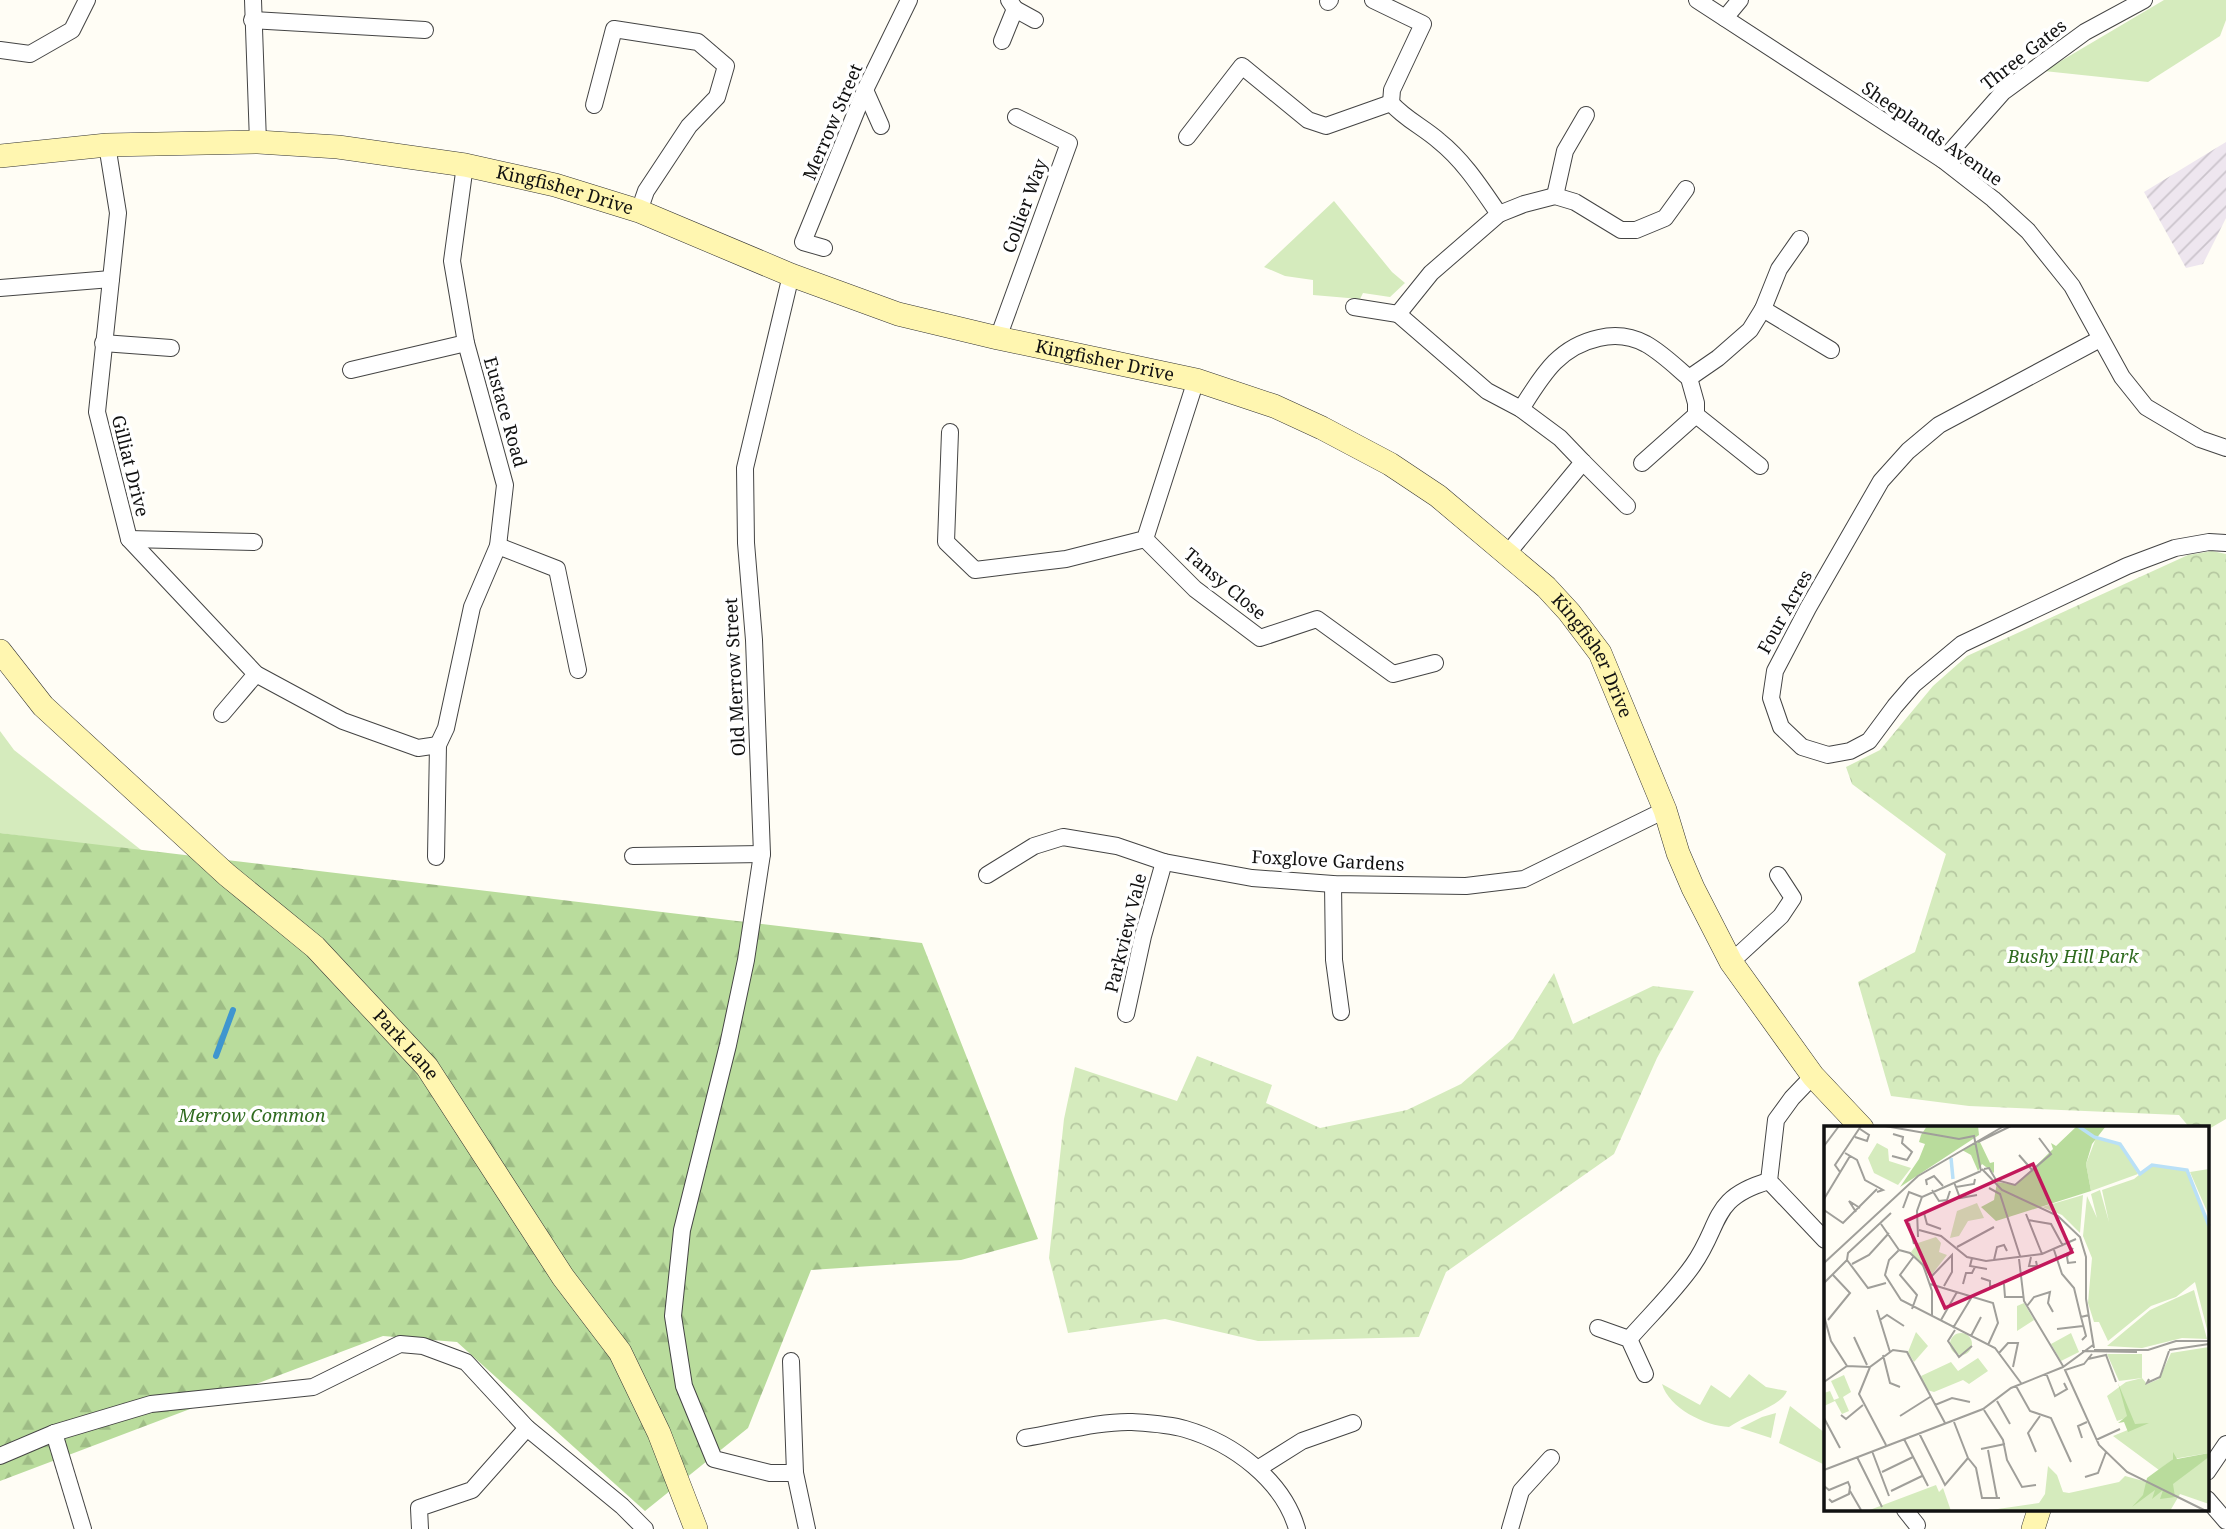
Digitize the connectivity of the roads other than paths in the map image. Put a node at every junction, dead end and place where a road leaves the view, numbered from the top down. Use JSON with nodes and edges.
{"nodes":[{"id":1,"x":88,"y":0,"type":"edge"},
{"id":2,"x":253,"y":0,"type":"edge"},
{"id":3,"x":909,"y":0,"type":"edge"},
{"id":4,"x":1373,"y":0,"type":"edge"},
{"id":5,"x":1697,"y":0,"type":"edge"},
{"id":6,"x":1740,"y":0,"type":"edge"},
{"id":7,"x":2144,"y":0,"type":"edge"},
{"id":8,"x":1012,"y":5,"type":"edge"},
{"id":9,"x":1725,"y":18,"type":"junction"},
{"id":10,"x":252,"y":20,"type":"junction"},
{"id":11,"x":1035,"y":20,"type":"dead end"},
{"id":12,"x":425,"y":30,"type":"dead end"},
{"id":13,"x":1002,"y":41,"type":"dead end"},
{"id":14,"x":0,"y":50,"type":"edge"},
{"id":15,"x":865,"y":90,"type":"junction"},
{"id":16,"x":1391,"y":103,"type":"junction"},
{"id":17,"x":594,"y":105,"type":"dead end"},
{"id":18,"x":1586,"y":115,"type":"dead end"},
{"id":19,"x":1016,"y":117,"type":"dead end"},
{"id":20,"x":881,"y":126,"type":"dead end"},
{"id":21,"x":1187,"y":137,"type":"dead end"},
{"id":22,"x":258,"y":142,"type":"junction"},
{"id":23,"x":107,"y":145,"type":"junction"},
{"id":24,"x":0,"y":156,"type":"edge"},
{"id":25,"x":1943,"y":160,"type":"junction"},
{"id":26,"x":465,"y":165,"type":"junction"},
{"id":27,"x":1686,"y":188,"type":"dead end"},
{"id":28,"x":1555,"y":196,"type":"junction"},
{"id":29,"x":639,"y":211,"type":"junction"},
{"id":30,"x":1499,"y":214,"type":"junction"},
{"id":31,"x":1800,"y":239,"type":"dead end"},
{"id":32,"x":824,"y":248,"type":"dead end"},
{"id":33,"x":791,"y":275,"type":"junction"},
{"id":34,"x":111,"y":279,"type":"junction"},
{"id":35,"x":0,"y":288,"type":"edge"},
{"id":36,"x":1354,"y":307,"type":"dead end"},
{"id":37,"x":1763,"y":309,"type":"junction"},
{"id":38,"x":1398,"y":314,"type":"junction"},
{"id":39,"x":998,"y":338,"type":"junction"},
{"id":40,"x":2100,"y":340,"type":"junction"},
{"id":41,"x":103,"y":343,"type":"junction"},
{"id":42,"x":466,"y":343,"type":"junction"},
{"id":43,"x":171,"y":348,"type":"dead end"},
{"id":44,"x":1831,"y":349,"type":"dead end"},
{"id":45,"x":351,"y":370,"type":"dead end"},
{"id":46,"x":1689,"y":378,"type":"junction"},
{"id":47,"x":1196,"y":380,"type":"junction"},
{"id":48,"x":1521,"y":409,"type":"junction"},
{"id":49,"x":1696,"y":415,"type":"junction"},
{"id":50,"x":950,"y":432,"type":"dead end"},
{"id":51,"x":2226,"y":448,"type":"edge"},
{"id":52,"x":1583,"y":462,"type":"junction"},
{"id":53,"x":1642,"y":463,"type":"dead end"},
{"id":54,"x":1760,"y":466,"type":"dead end"},
{"id":55,"x":1627,"y":506,"type":"dead end"},
{"id":56,"x":129,"y":539,"type":"junction"},
{"id":57,"x":1145,"y":539,"type":"junction"},
{"id":58,"x":254,"y":542,"type":"dead end"},
{"id":59,"x":2226,"y":543,"type":"edge"},
{"id":60,"x":498,"y":547,"type":"junction"},
{"id":61,"x":1507,"y":554,"type":"junction"},
{"id":62,"x":0,"y":650,"type":"edge"},
{"id":63,"x":1435,"y":663,"type":"dead end"},
{"id":64,"x":578,"y":670,"type":"dead end"},
{"id":65,"x":256,"y":674,"type":"junction"},
{"id":66,"x":222,"y":714,"type":"dead end"},
{"id":67,"x":438,"y":745,"type":"junction"},
{"id":68,"x":1665,"y":810,"type":"junction"},
{"id":69,"x":762,"y":853,"type":"junction"},
{"id":70,"x":633,"y":856,"type":"dead end"},
{"id":71,"x":436,"y":857,"type":"dead end"},
{"id":72,"x":1164,"y":862,"type":"junction"},
{"id":73,"x":987,"y":874,"type":"dead end"},
{"id":74,"x":1778,"y":876,"type":"dead end"},
{"id":75,"x":1333,"y":884,"type":"junction"},
{"id":76,"x":1731,"y":962,"type":"junction"},
{"id":77,"x":1341,"y":1012,"type":"dead end"},
{"id":78,"x":1126,"y":1014,"type":"dead end"},
{"id":79,"x":1813,"y":1076,"type":"junction"},
{"id":80,"x":1860,"y":1126,"type":"edge"},
{"id":81,"x":1769,"y":1181,"type":"junction"},
{"id":82,"x":1824,"y":1239,"type":"edge"},
{"id":83,"x":1598,"y":1328,"type":"dead end"},
{"id":84,"x":1629,"y":1339,"type":"junction"},
{"id":85,"x":791,"y":1361,"type":"dead end"},
{"id":86,"x":1645,"y":1374,"type":"dead end"},
{"id":87,"x":1353,"y":1423,"type":"dead end"},
{"id":88,"x":527,"y":1428,"type":"junction"},
{"id":89,"x":54,"y":1433,"type":"junction"},
{"id":90,"x":1025,"y":1438,"type":"dead end"},
{"id":91,"x":2226,"y":1444,"type":"edge"},
{"id":92,"x":0,"y":1456,"type":"edge"},
{"id":93,"x":1551,"y":1458,"type":"dead end"},
{"id":94,"x":1259,"y":1468,"type":"junction"},
{"id":95,"x":2208,"y":1471,"type":"edge"},
{"id":96,"x":795,"y":1473,"type":"junction"},
{"id":97,"x":2208,"y":1500,"type":"edge"},
{"id":98,"x":1907,"y":1512,"type":"edge"},
{"id":99,"x":2038,"y":1512,"type":"edge"},
{"id":100,"x":2226,"y":1521,"type":"edge"},
{"id":101,"x":1917,"y":1525,"type":"dead end"},
{"id":102,"x":83,"y":1529,"type":"edge"},
{"id":103,"x":420,"y":1529,"type":"edge"},
{"id":104,"x":645,"y":1529,"type":"edge"},
{"id":105,"x":696,"y":1529,"type":"edge"},
{"id":106,"x":807,"y":1529,"type":"edge"},
{"id":107,"x":1297,"y":1529,"type":"edge"},
{"id":108,"x":1510,"y":1529,"type":"edge"},
{"id":109,"x":2033,"y":1529,"type":"edge"}],
"edges":[{"from":1,"to":14,"type":"street"},
{"from":2,"to":10,"type":"street"},
{"from":3,"to":15,"type":"street","name":"Merrow Street"},
{"from":4,"to":16,"type":"street"},
{"from":5,"to":9,"type":"street","name":"Sheeplands Avenue"},
{"from":6,"to":9,"type":"street"},
{"from":7,"to":25,"type":"street","name":"Three Gates"},
{"from":8,"to":11,"type":"street"},
{"from":8,"to":13,"type":"street"},
{"from":9,"to":25,"type":"street","name":"Sheeplands Avenue"},
{"from":10,"to":12,"type":"street"},
{"from":10,"to":22,"type":"street"},
{"from":15,"to":20,"type":"street"},
{"from":15,"to":32,"type":"street","name":"Merrow Street"},
{"from":16,"to":21,"type":"street"},
{"from":16,"to":30,"type":"street"},
{"from":17,"to":29,"type":"street"},
{"from":18,"to":28,"type":"street"},
{"from":19,"to":39,"type":"street","name":"Collier Way"},
{"from":22,"to":23,"type":"street","name":"Kingfisher Drive"},
{"from":22,"to":26,"type":"street","name":"Kingfisher Drive"},
{"from":23,"to":24,"type":"street","name":"Kingfisher Drive"},
{"from":23,"to":34,"type":"street","name":"Gilliat Drive"},
{"from":25,"to":40,"type":"street","name":"Sheeplands Avenue"},
{"from":26,"to":29,"type":"street","name":"Kingfisher Drive"},
{"from":26,"to":42,"type":"street","name":"Eustace Road"},
{"from":27,"to":28,"type":"street"},
{"from":28,"to":30,"type":"street"},
{"from":29,"to":33,"type":"street","name":"Kingfisher Drive"},
{"from":30,"to":38,"type":"street"},
{"from":31,"to":37,"type":"street"},
{"from":33,"to":39,"type":"street","name":"Kingfisher Drive"},
{"from":33,"to":69,"type":"street","name":"Old Merrow Street"},
{"from":34,"to":35,"type":"street"},
{"from":34,"to":41,"type":"street","name":"Gilliat Drive"},
{"from":36,"to":38,"type":"street"},
{"from":37,"to":44,"type":"street"},
{"from":37,"to":46,"type":"street"},
{"from":38,"to":48,"type":"street"},
{"from":39,"to":47,"type":"street","name":"Kingfisher Drive"},
{"from":40,"to":51,"type":"street","name":"Sheeplands Avenue"},
{"from":40,"to":59,"type":"street","name":"Four Acres"},
{"from":41,"to":43,"type":"street"},
{"from":41,"to":56,"type":"street","name":"Gilliat Drive"},
{"from":42,"to":45,"type":"street"},
{"from":42,"to":60,"type":"street","name":"Eustace Road"},
{"from":46,"to":48,"type":"street"},
{"from":46,"to":49,"type":"street"},
{"from":47,"to":57,"type":"street"},
{"from":47,"to":61,"type":"street","name":"Kingfisher Drive"},
{"from":48,"to":52,"type":"street"},
{"from":49,"to":53,"type":"street"},
{"from":49,"to":54,"type":"street"},
{"from":50,"to":57,"type":"street"},
{"from":52,"to":55,"type":"street"},
{"from":52,"to":61,"type":"street"},
{"from":56,"to":58,"type":"street"},
{"from":56,"to":65,"type":"street","name":"Gilliat Drive"},
{"from":57,"to":63,"type":"street","name":"Tansy Close"},
{"from":60,"to":64,"type":"street"},
{"from":60,"to":67,"type":"street","name":"Eustace Road"},
{"from":61,"to":68,"type":"street","name":"Kingfisher Drive"},
{"from":62,"to":105,"type":"street","name":"Park Lane"},
{"from":65,"to":66,"type":"street"},
{"from":65,"to":67,"type":"street","name":"Gilliat Drive"},
{"from":67,"to":71,"type":"street","name":"Eustace Road"},
{"from":68,"to":75,"type":"street","name":"Foxglove Gardens"},
{"from":68,"to":76,"type":"street","name":"Kingfisher Drive"},
{"from":69,"to":70,"type":"street"},
{"from":69,"to":96,"type":"street","name":"Old Merrow Street"},
{"from":72,"to":73,"type":"street","name":"Foxglove Gardens"},
{"from":72,"to":75,"type":"street","name":"Foxglove Gardens"},
{"from":72,"to":78,"type":"street","name":"Parkview Vale"},
{"from":74,"to":76,"type":"street"},
{"from":75,"to":77,"type":"street"},
{"from":76,"to":79,"type":"street","name":"Kingfisher Drive"},
{"from":79,"to":80,"type":"street","name":"Kingfisher Drive"},
{"from":79,"to":81,"type":"street"},
{"from":81,"to":82,"type":"street"},
{"from":81,"to":84,"type":"street"},
{"from":83,"to":84,"type":"street"},
{"from":84,"to":86,"type":"street"},
{"from":85,"to":96,"type":"street"},
{"from":87,"to":94,"type":"street"},
{"from":88,"to":89,"type":"street"},
{"from":88,"to":103,"type":"street"},
{"from":88,"to":104,"type":"street"},
{"from":89,"to":92,"type":"street"},
{"from":89,"to":102,"type":"street"},
{"from":90,"to":94,"type":"street"},
{"from":91,"to":95,"type":"street"},
{"from":93,"to":108,"type":"street"},
{"from":94,"to":107,"type":"street"},
{"from":96,"to":106,"type":"street"},
{"from":97,"to":100,"type":"street"},
{"from":98,"to":101,"type":"street"},
{"from":99,"to":109,"type":"street"}]}
